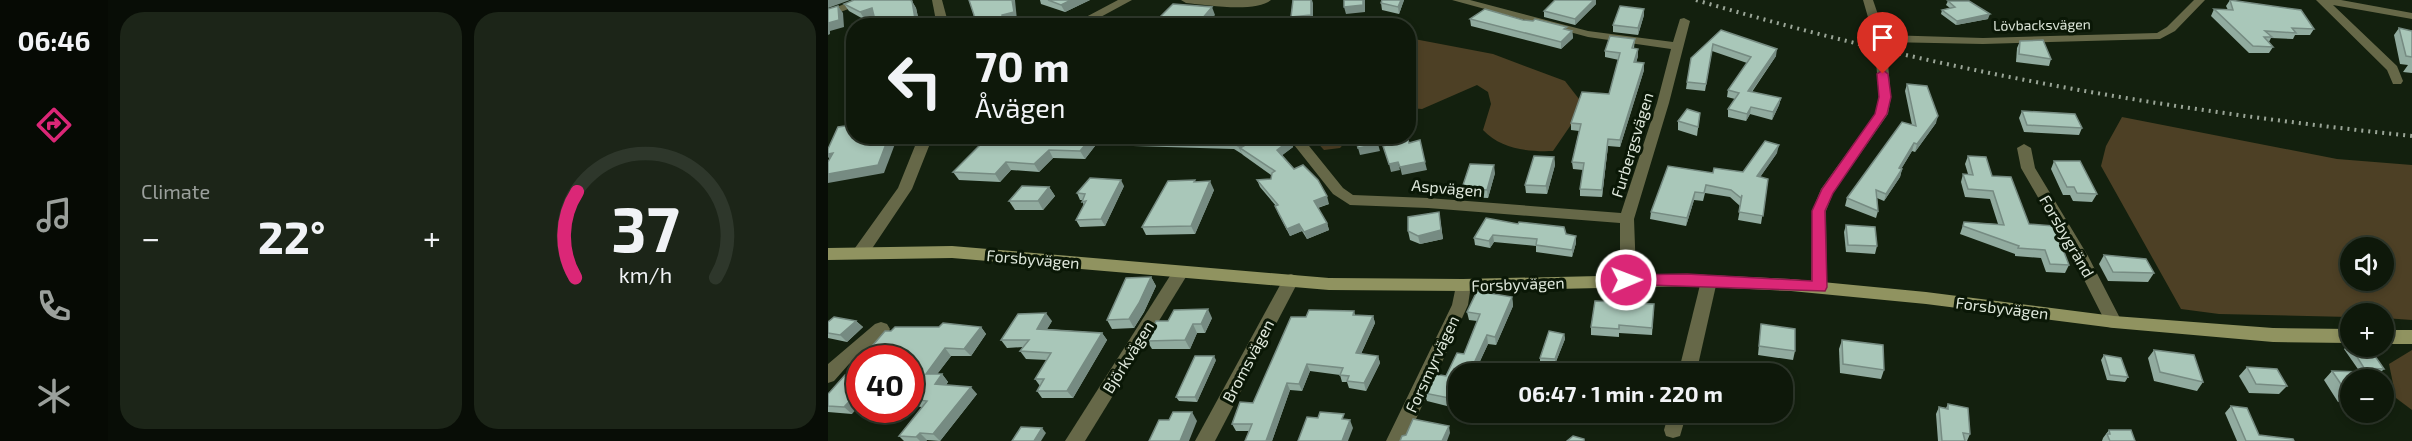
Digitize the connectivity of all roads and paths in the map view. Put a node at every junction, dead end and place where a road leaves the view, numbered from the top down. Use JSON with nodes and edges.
{"nodes":[{"id":1,"x":866,"y":0,"type":"edge"},
{"id":2,"x":938,"y":0,"type":"edge"},
{"id":3,"x":1127,"y":0,"type":"edge"},
{"id":4,"x":1186,"y":0,"type":"edge"},
{"id":5,"x":1266,"y":0,"type":"edge"},
{"id":6,"x":1457,"y":0,"type":"edge"},
{"id":7,"x":1868,"y":0,"type":"edge"},
{"id":8,"x":2322,"y":0,"type":"edge"},
{"id":9,"x":2193,"y":2,"type":"edge"},
{"id":10,"x":828,"y":14,"type":"edge"},
{"id":11,"x":2412,"y":16,"type":"edge"},
{"id":12,"x":941,"y":18,"type":"edge"},
{"id":13,"x":1090,"y":18,"type":"edge"},
{"id":14,"x":1684,"y":21,"type":"dead end"},
{"id":15,"x":1880,"y":38,"type":"junction"},
{"id":16,"x":1677,"y":46,"type":"junction"},
{"id":17,"x":2397,"y":81,"type":"dead end"},
{"id":18,"x":923,"y":144,"type":"edge"},
{"id":19,"x":1300,"y":144,"type":"edge"},
{"id":20,"x":2024,"y":148,"type":"dead end"},
{"id":21,"x":1627,"y":219,"type":"junction"},
{"id":22,"x":861,"y":252,"type":"junction"},
{"id":23,"x":828,"y":254,"type":"edge"},
{"id":24,"x":1181,"y":272,"type":"junction"},
{"id":25,"x":1291,"y":280,"type":"junction"},
{"id":26,"x":1626,"y":280,"type":"junction"},
{"id":27,"x":1709,"y":281,"type":"junction"},
{"id":28,"x":1462,"y":285,"type":"junction"},
{"id":29,"x":1819,"y":287,"type":"junction"},
{"id":30,"x":2114,"y":322,"type":"junction"},
{"id":31,"x":880,"y":329,"type":"dead end"},
{"id":32,"x":2340,"y":336,"type":"edge"},
{"id":33,"x":2394,"y":337,"type":"edge"},
{"id":34,"x":2412,"y":337,"type":"edge"},
{"id":35,"x":1690,"y":363,"type":"edge"},
{"id":36,"x":828,"y":376,"type":"edge"},
{"id":37,"x":1075,"y":441,"type":"edge"},
{"id":38,"x":1204,"y":441,"type":"edge"},
{"id":39,"x":1396,"y":441,"type":"edge"}],
"edges":[{"from":1,"to":10,"type":"street"},
{"from":2,"to":12,"type":"street"},
{"from":3,"to":13,"type":"street"},
{"from":4,"to":5,"type":"street"},
{"from":6,"to":16,"type":"street"},
{"from":7,"to":15,"type":"street"},
{"from":8,"to":11,"type":"street"},
{"from":8,"to":17,"type":"street"},
{"from":9,"to":15,"type":"street","name":"Lövbacksvägen"},
{"from":14,"to":16,"type":"street","name":"Furbergsvägen"},
{"from":15,"to":29,"type":"street"},
{"from":16,"to":21,"type":"street","name":"Furbergsvägen"},
{"from":18,"to":22,"type":"street"},
{"from":19,"to":21,"type":"street","name":"Aspvägen"},
{"from":20,"to":30,"type":"street","name":"Forsbygränd"},
{"from":21,"to":26,"type":"street","name":"Furbergsvägen"},
{"from":22,"to":23,"type":"street","name":"Forsbyvägen"},
{"from":22,"to":24,"type":"street","name":"Forsbyvägen"},
{"from":24,"to":25,"type":"street","name":"Forsbyvägen"},
{"from":24,"to":37,"type":"street","name":"Björkvägen"},
{"from":25,"to":28,"type":"street","name":"Forsbyvägen"},
{"from":25,"to":38,"type":"street","name":"Bromsvägen"},
{"from":26,"to":27,"type":"street","name":"Forsbyvägen"},
{"from":26,"to":28,"type":"street","name":"Forsbyvägen"},
{"from":27,"to":29,"type":"street","name":"Forsbyvägen"},
{"from":27,"to":35,"type":"street"},
{"from":28,"to":39,"type":"street","name":"Forsmyrvägen"},
{"from":29,"to":30,"type":"street","name":"Forsbyvägen"},
{"from":30,"to":32,"type":"street","name":"Forsbyvägen"},
{"from":31,"to":36,"type":"street"},
{"from":33,"to":34,"type":"street"}]}
